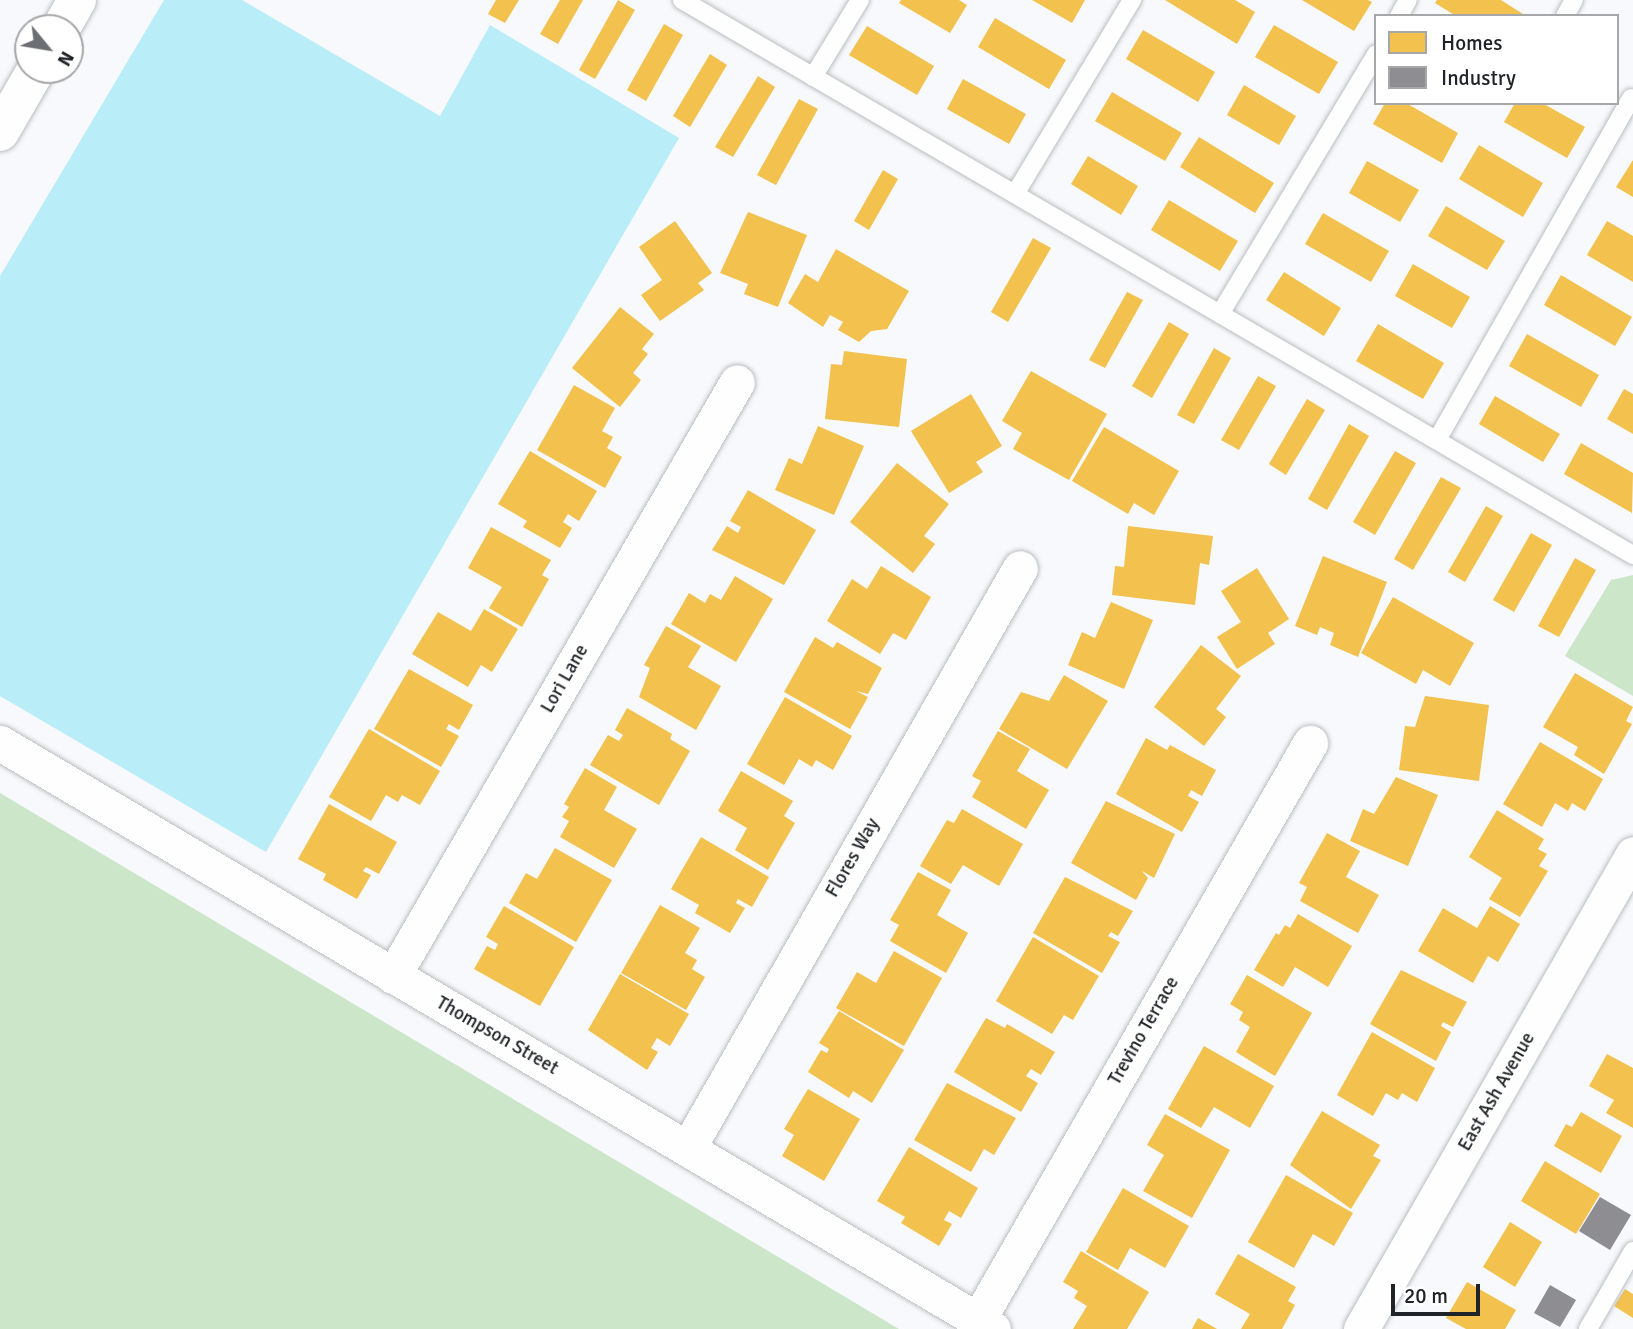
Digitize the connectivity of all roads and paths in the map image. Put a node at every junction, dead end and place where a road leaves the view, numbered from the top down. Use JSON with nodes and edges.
{"nodes":[{"id":1,"x":682,"y":0,"type":"edge"},
{"id":2,"x":860,"y":0,"type":"edge"},
{"id":3,"x":1132,"y":0,"type":"edge"},
{"id":4,"x":1374,"y":57,"type":"edge"},
{"id":5,"x":813,"y":77,"type":"junction"},
{"id":6,"x":28,"y":84,"type":"edge"},
{"id":7,"x":1627,"y":96,"type":"edge"},
{"id":8,"x":0,"y":132,"type":"edge"},
{"id":9,"x":1015,"y":194,"type":"junction"},
{"id":10,"x":1220,"y":314,"type":"junction"},
{"id":11,"x":737,"y":382,"type":"dead end"},
{"id":12,"x":1437,"y":440,"type":"junction"},
{"id":13,"x":1633,"y":555,"type":"edge"},
{"id":14,"x":1020,"y":568,"type":"dead end"},
{"id":15,"x":0,"y":743,"type":"edge"},
{"id":16,"x":1310,"y":743,"type":"dead end"},
{"id":17,"x":1633,"y":854,"type":"edge"},
{"id":18,"x":393,"y":976,"type":"junction"},
{"id":19,"x":688,"y":1149,"type":"junction"},
{"id":20,"x":1633,"y":1251,"type":"edge"},
{"id":21,"x":986,"y":1324,"type":"edge"},
{"id":22,"x":1361,"y":1329,"type":"edge"},
{"id":23,"x":1588,"y":1329,"type":"edge"}],
"edges":[{"from":1,"to":5,"type":"lane"},
{"from":2,"to":5,"type":"lane"},
{"from":3,"to":9,"type":"lane"},
{"from":4,"to":10,"type":"lane"},
{"from":5,"to":9,"type":"lane"},
{"from":6,"to":8,"type":"street"},
{"from":7,"to":12,"type":"lane"},
{"from":9,"to":10,"type":"lane"},
{"from":10,"to":12,"type":"lane"},
{"from":11,"to":18,"type":"street","name":"Lori Lane"},
{"from":12,"to":13,"type":"lane"},
{"from":14,"to":19,"type":"street","name":"Flores Way"},
{"from":15,"to":18,"type":"street","name":"Thompson Street"},
{"from":16,"to":21,"type":"street","name":"Trevino Terrace"},
{"from":17,"to":22,"type":"street","name":"East Ash Avenue"},
{"from":18,"to":19,"type":"street","name":"Thompson Street"},
{"from":19,"to":21,"type":"street","name":"Thompson Street"},
{"from":20,"to":23,"type":"lane"}]}
